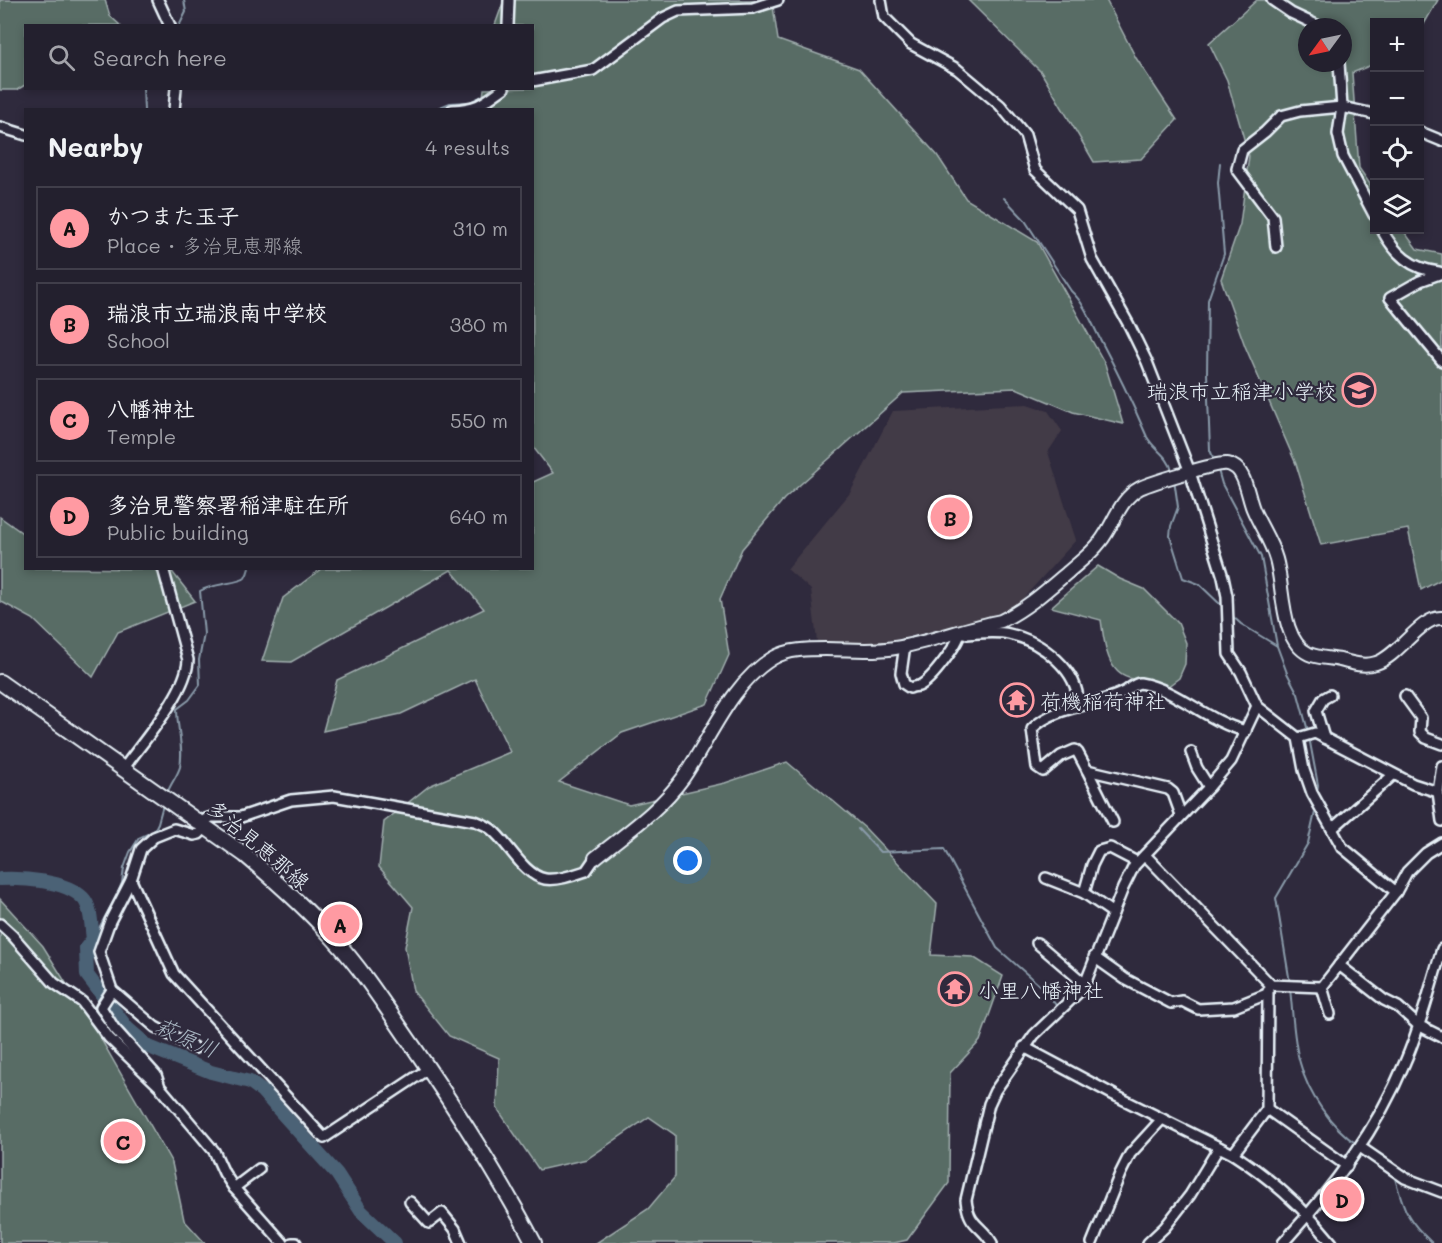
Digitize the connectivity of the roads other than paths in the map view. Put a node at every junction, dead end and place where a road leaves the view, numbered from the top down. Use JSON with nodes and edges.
{"nodes":[{"id":1,"x":158,"y":0,"type":"edge"},
{"id":2,"x":509,"y":0,"type":"edge"},
{"id":3,"x":778,"y":0,"type":"edge"},
{"id":4,"x":881,"y":0,"type":"edge"},
{"id":5,"x":1272,"y":0,"type":"edge"},
{"id":6,"x":1302,"y":18,"type":"edge"},
{"id":7,"x":169,"y":24,"type":"edge"},
{"id":8,"x":508,"y":24,"type":"edge"},
{"id":9,"x":1340,"y":72,"type":"edge"},
{"id":10,"x":534,"y":81,"type":"edge"},
{"id":11,"x":176,"y":90,"type":"edge"},
{"id":12,"x":501,"y":90,"type":"edge"},
{"id":13,"x":1342,"y":107,"type":"junction"},
{"id":14,"x":174,"y":108,"type":"edge"},
{"id":15,"x":472,"y":108,"type":"edge"},
{"id":16,"x":1370,"y":113,"type":"edge"},
{"id":17,"x":0,"y":127,"type":"edge"},
{"id":18,"x":24,"y":134,"type":"edge"},
{"id":19,"x":1424,"y":134,"type":"edge"},
{"id":20,"x":1442,"y":141,"type":"edge"},
{"id":21,"x":1370,"y":207,"type":"edge"},
{"id":22,"x":1385,"y":234,"type":"edge"},
{"id":23,"x":1276,"y":247,"type":"dead end"},
{"id":24,"x":1442,"y":273,"type":"edge"},
{"id":25,"x":1442,"y":361,"type":"edge"},
{"id":26,"x":1190,"y":472,"type":"junction"},
{"id":27,"x":164,"y":570,"type":"edge"},
{"id":28,"x":1442,"y":618,"type":"edge"},
{"id":29,"x":962,"y":630,"type":"junction"},
{"id":30,"x":905,"y":645,"type":"junction"},
{"id":31,"x":0,"y":682,"type":"edge"},
{"id":32,"x":1330,"y":695,"type":"dead end"},
{"id":33,"x":1405,"y":696,"type":"dead end"},
{"id":34,"x":1257,"y":706,"type":"junction"},
{"id":35,"x":1078,"y":707,"type":"junction"},
{"id":36,"x":1246,"y":731,"type":"junction"},
{"id":37,"x":1298,"y":738,"type":"junction"},
{"id":38,"x":1324,"y":738,"type":"junction"},
{"id":39,"x":1442,"y":744,"type":"edge"},
{"id":40,"x":1191,"y":752,"type":"dead end"},
{"id":41,"x":1442,"y":766,"type":"edge"},
{"id":42,"x":124,"y":768,"type":"junction"},
{"id":43,"x":1087,"y":770,"type":"junction"},
{"id":44,"x":1393,"y":775,"type":"junction"},
{"id":45,"x":1209,"y":787,"type":"junction"},
{"id":46,"x":1438,"y":792,"type":"junction"},
{"id":47,"x":1181,"y":815,"type":"junction"},
{"id":48,"x":1442,"y":821,"type":"edge"},
{"id":49,"x":1113,"y":822,"type":"dead end"},
{"id":50,"x":204,"y":825,"type":"junction"},
{"id":51,"x":1332,"y":829,"type":"junction"},
{"id":52,"x":1442,"y":843,"type":"edge"},
{"id":53,"x":1145,"y":855,"type":"junction"},
{"id":54,"x":595,"y":858,"type":"joint"},
{"id":55,"x":1137,"y":862,"type":"junction"},
{"id":56,"x":1046,"y":878,"type":"dead end"},
{"id":57,"x":130,"y":880,"type":"junction"},
{"id":58,"x":1396,"y":892,"type":"junction"},
{"id":59,"x":1084,"y":893,"type":"junction"},
{"id":60,"x":1113,"y":913,"type":"junction"},
{"id":61,"x":0,"y":924,"type":"edge"},
{"id":62,"x":1037,"y":943,"type":"dead end"},
{"id":63,"x":1442,"y":949,"type":"edge"},
{"id":64,"x":1094,"y":957,"type":"junction"},
{"id":65,"x":1339,"y":965,"type":"junction"},
{"id":66,"x":1085,"y":984,"type":"junction"},
{"id":67,"x":1322,"y":987,"type":"junction"},
{"id":68,"x":112,"y":990,"type":"junction"},
{"id":69,"x":1269,"y":990,"type":"junction"},
{"id":70,"x":1330,"y":1014,"type":"dead end"},
{"id":71,"x":1418,"y":1025,"type":"junction"},
{"id":72,"x":1442,"y":1037,"type":"edge"},
{"id":73,"x":1024,"y":1047,"type":"junction"},
{"id":74,"x":195,"y":1048,"type":"dead end"},
{"id":75,"x":428,"y":1069,"type":"junction"},
{"id":76,"x":160,"y":1087,"type":"junction"},
{"id":77,"x":1267,"y":1109,"type":"junction"},
{"id":78,"x":1162,"y":1119,"type":"junction"},
{"id":79,"x":1220,"y":1147,"type":"junction"},
{"id":80,"x":1358,"y":1150,"type":"junction"},
{"id":81,"x":1233,"y":1154,"type":"junction"},
{"id":82,"x":1347,"y":1166,"type":"junction"},
{"id":83,"x":259,"y":1169,"type":"dead end"},
{"id":84,"x":234,"y":1188,"type":"junction"},
{"id":85,"x":1442,"y":1192,"type":"edge"},
{"id":86,"x":410,"y":1202,"type":"dead end"},
{"id":87,"x":1309,"y":1214,"type":"junction"},
{"id":88,"x":283,"y":1243,"type":"edge"},
{"id":89,"x":461,"y":1243,"type":"edge"},
{"id":90,"x":534,"y":1243,"type":"edge"},
{"id":91,"x":992,"y":1243,"type":"edge"},
{"id":92,"x":1092,"y":1243,"type":"edge"},
{"id":93,"x":1148,"y":1243,"type":"edge"},
{"id":94,"x":1283,"y":1243,"type":"edge"},
{"id":95,"x":1332,"y":1243,"type":"edge"}],
"edges":[{"from":1,"to":7,"type":"street"},
{"from":2,"to":8,"type":"street"},
{"from":3,"to":10,"type":"street"},
{"from":4,"to":26,"type":"street"},
{"from":5,"to":6,"type":"street"},
{"from":9,"to":13,"type":"street"},
{"from":11,"to":14,"type":"street"},
{"from":12,"to":15,"type":"street"},
{"from":13,"to":16,"type":"street"},
{"from":13,"to":21,"type":"street"},
{"from":13,"to":23,"type":"street"},
{"from":17,"to":18,"type":"street"},
{"from":19,"to":20,"type":"street"},
{"from":22,"to":24,"type":"street"},
{"from":24,"to":25,"type":"street"},
{"from":26,"to":28,"type":"street"},
{"from":26,"to":29,"type":"street"},
{"from":26,"to":34,"type":"street"},
{"from":27,"to":42,"type":"street"},
{"from":29,"to":30,"type":"street"},
{"from":29,"to":30,"type":"street"},
{"from":29,"to":35,"type":"street"},
{"from":30,"to":54,"type":"street"},
{"from":31,"to":42,"type":"main road","name":"多治見恵那線"},
{"from":32,"to":38,"type":"street"},
{"from":33,"to":39,"type":"street"},
{"from":34,"to":36,"type":"street"},
{"from":34,"to":37,"type":"street"},
{"from":35,"to":36,"type":"street"},
{"from":35,"to":43,"type":"street"},
{"from":36,"to":45,"type":"street"},
{"from":37,"to":38,"type":"street"},
{"from":37,"to":51,"type":"street"},
{"from":38,"to":44,"type":"street"},
{"from":40,"to":45,"type":"street"},
{"from":41,"to":46,"type":"street"},
{"from":42,"to":50,"type":"main road","name":"多治見恵那線"},
{"from":43,"to":47,"type":"street"},
{"from":43,"to":49,"type":"street"},
{"from":44,"to":46,"type":"street"},
{"from":44,"to":51,"type":"street"},
{"from":45,"to":47,"type":"street"},
{"from":46,"to":48,"type":"street"},
{"from":47,"to":53,"type":"street"},
{"from":50,"to":54,"type":"street"},
{"from":50,"to":57,"type":"street"},
{"from":50,"to":75,"type":"main road","name":"多治見恵那線"},
{"from":51,"to":58,"type":"street"},
{"from":52,"to":58,"type":"street"},
{"from":53,"to":55,"type":"street"},
{"from":53,"to":69,"type":"street"},
{"from":55,"to":59,"type":"street"},
{"from":55,"to":60,"type":"street"},
{"from":56,"to":59,"type":"street"},
{"from":57,"to":68,"type":"street"},
{"from":57,"to":75,"type":"street"},
{"from":58,"to":65,"type":"street"},
{"from":59,"to":60,"type":"street"},
{"from":60,"to":64,"type":"street"},
{"from":61,"to":76,"type":"street"},
{"from":62,"to":66,"type":"street"},
{"from":63,"to":71,"type":"street"},
{"from":64,"to":66,"type":"street"},
{"from":64,"to":69,"type":"street"},
{"from":65,"to":67,"type":"street"},
{"from":65,"to":71,"type":"street"},
{"from":66,"to":73,"type":"street"},
{"from":67,"to":69,"type":"street"},
{"from":67,"to":70,"type":"street"},
{"from":68,"to":74,"type":"street"},
{"from":68,"to":76,"type":"street"},
{"from":69,"to":77,"type":"street"},
{"from":71,"to":72,"type":"street"},
{"from":71,"to":80,"type":"street"},
{"from":73,"to":78,"type":"street"},
{"from":73,"to":91,"type":"street"},
{"from":75,"to":90,"type":"main road","name":"多治見恵那線"},
{"from":76,"to":84,"type":"street"},
{"from":77,"to":81,"type":"street"},
{"from":77,"to":82,"type":"street"},
{"from":78,"to":79,"type":"street"},
{"from":78,"to":92,"type":"street"},
{"from":79,"to":81,"type":"street"},
{"from":79,"to":93,"type":"street"},
{"from":80,"to":82,"type":"street"},
{"from":80,"to":85,"type":"street"},
{"from":81,"to":87,"type":"street"},
{"from":82,"to":87,"type":"street"},
{"from":83,"to":84,"type":"street"},
{"from":84,"to":88,"type":"street"},
{"from":86,"to":89,"type":"street"},
{"from":87,"to":94,"type":"street"},
{"from":87,"to":95,"type":"street"}]}
